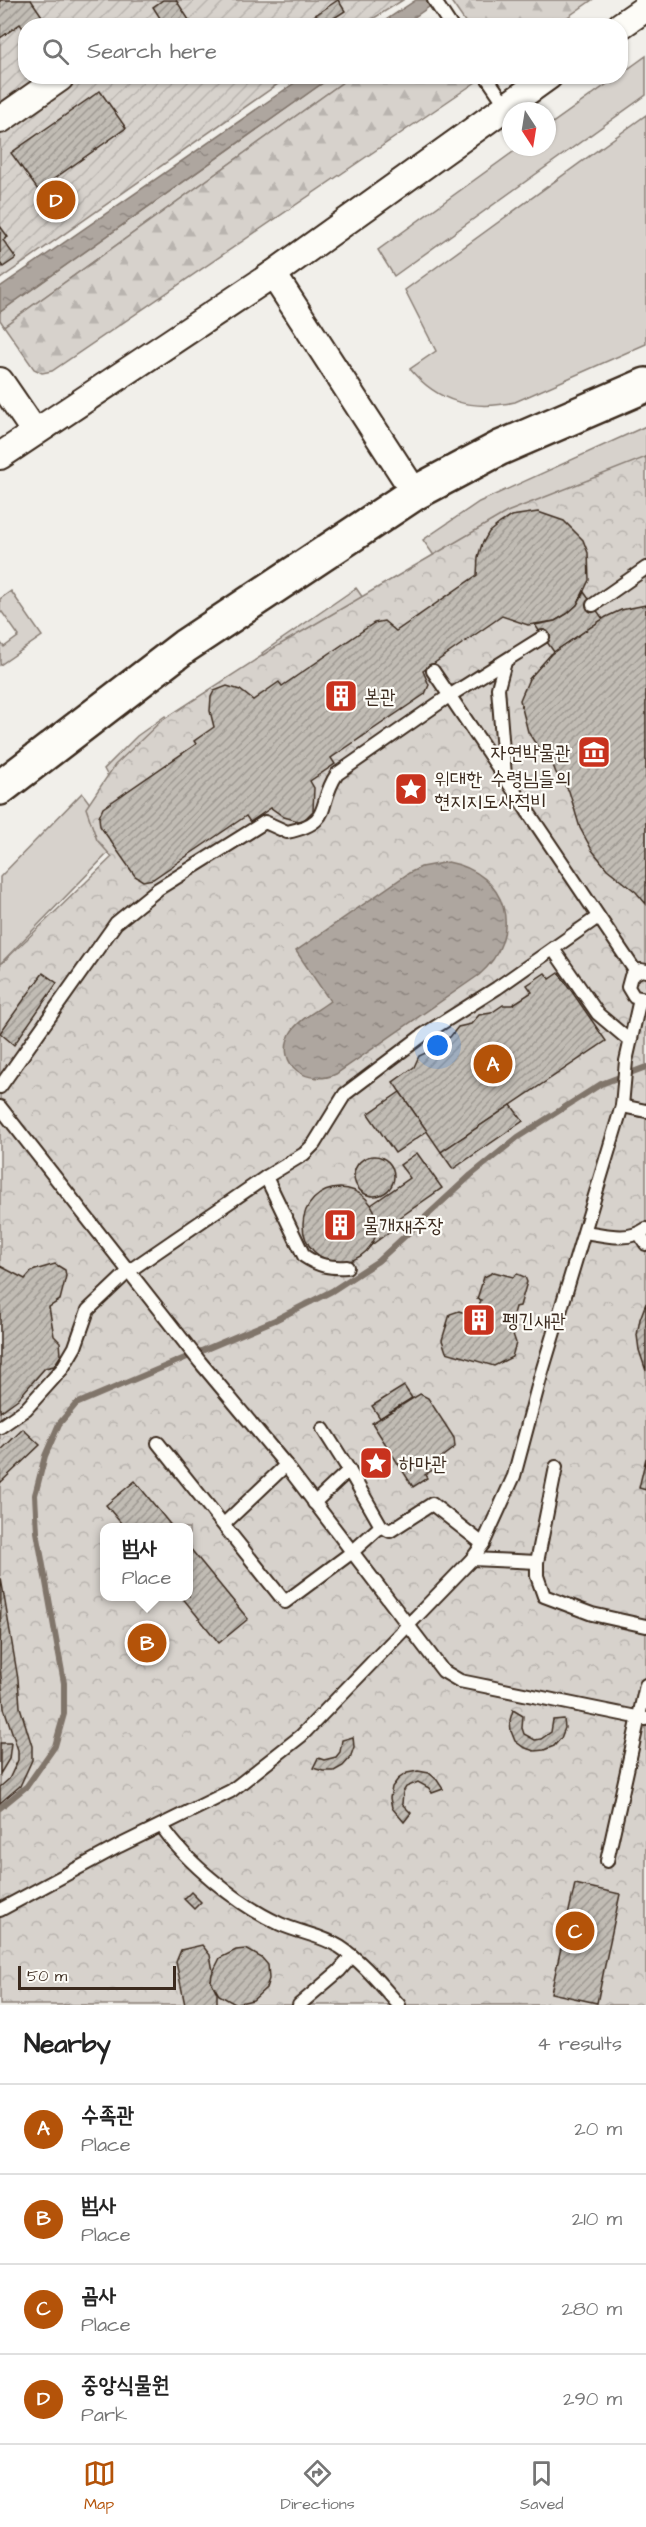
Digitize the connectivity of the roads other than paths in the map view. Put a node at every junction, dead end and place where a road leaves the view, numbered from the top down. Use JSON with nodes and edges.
{"nodes":[{"id":1,"x":436,"y":4,"type":"edge"},
{"id":2,"x":646,"y":8,"type":"edge"},
{"id":3,"x":446,"y":18,"type":"edge"},
{"id":4,"x":628,"y":21,"type":"edge"},
{"id":5,"x":51,"y":84,"type":"edge"},
{"id":6,"x":491,"y":84,"type":"edge"},
{"id":7,"x":538,"y":84,"type":"edge"},
{"id":8,"x":504,"y":102,"type":"edge"},
{"id":9,"x":514,"y":102,"type":"edge"},
{"id":10,"x":502,"y":111,"type":"edge"},
{"id":11,"x":0,"y":120,"type":"edge"},
{"id":12,"x":273,"y":274,"type":"junction"},
{"id":13,"x":0,"y":381,"type":"edge"},
{"id":14,"x":646,"y":385,"type":"edge"},
{"id":15,"x":35,"y":432,"type":"junction"},
{"id":16,"x":0,"y":456,"type":"edge"},
{"id":17,"x":415,"y":493,"type":"junction"},
{"id":18,"x":646,"y":568,"type":"edge"},
{"id":19,"x":593,"y":605,"type":"dead end"},
{"id":20,"x":543,"y":637,"type":"dead end"},
{"id":21,"x":505,"y":662,"type":"junction"},
{"id":22,"x":433,"y":671,"type":"dead end"},
{"id":23,"x":449,"y":696,"type":"junction"},
{"id":24,"x":505,"y":777,"type":"junction"},
{"id":25,"x":0,"y":788,"type":"edge"},
{"id":26,"x":598,"y":916,"type":"junction"},
{"id":27,"x":553,"y":949,"type":"junction"},
{"id":28,"x":641,"y":971,"type":"edge"},
{"id":29,"x":643,"y":999,"type":"edge"},
{"id":30,"x":630,"y":1041,"type":"junction"},
{"id":31,"x":0,"y":1087,"type":"edge"},
{"id":32,"x":622,"y":1106,"type":"junction"},
{"id":33,"x":0,"y":1107,"type":"edge"},
{"id":34,"x":646,"y":1111,"type":"edge"},
{"id":35,"x":266,"y":1177,"type":"junction"},
{"id":36,"x":585,"y":1232,"type":"junction"},
{"id":37,"x":644,"y":1235,"type":"edge"},
{"id":38,"x":347,"y":1267,"type":"dead end"},
{"id":39,"x":129,"y":1271,"type":"junction"},
{"id":40,"x":0,"y":1427,"type":"edge"},
{"id":41,"x":323,"y":1429,"type":"dead end"},
{"id":42,"x":158,"y":1443,"type":"dead end"},
{"id":43,"x":286,"y":1466,"type":"junction"},
{"id":44,"x":556,"y":1467,"type":"dead end"},
{"id":45,"x":349,"y":1470,"type":"junction"},
{"id":46,"x":314,"y":1503,"type":"junction"},
{"id":47,"x":224,"y":1524,"type":"junction"},
{"id":48,"x":381,"y":1526,"type":"junction"},
{"id":49,"x":483,"y":1544,"type":"junction"},
{"id":50,"x":351,"y":1553,"type":"junction"},
{"id":51,"x":472,"y":1559,"type":"junction"},
{"id":52,"x":537,"y":1562,"type":"junction"},
{"id":53,"x":409,"y":1623,"type":"junction"},
{"id":54,"x":646,"y":1626,"type":"edge"},
{"id":55,"x":646,"y":1685,"type":"edge"},
{"id":56,"x":642,"y":1719,"type":"edge"},
{"id":57,"x":162,"y":1826,"type":"junction"},
{"id":58,"x":607,"y":1861,"type":"dead end"},
{"id":59,"x":0,"y":1910,"type":"edge"},
{"id":60,"x":352,"y":1956,"type":"junction"},
{"id":61,"x":299,"y":2005,"type":"edge"},
{"id":62,"x":399,"y":2005,"type":"edge"}],
"edges":[{"from":1,"to":3,"type":"lane"},
{"from":2,"to":4,"type":"street"},
{"from":5,"to":11,"type":"street"},
{"from":6,"to":8,"type":"lane"},
{"from":7,"to":9,"type":"street"},
{"from":10,"to":12,"type":"street"},
{"from":12,"to":15,"type":"street"},
{"from":12,"to":17,"type":"street"},
{"from":13,"to":15,"type":"street"},
{"from":14,"to":17,"type":"street"},
{"from":15,"to":16,"type":"street"},
{"from":17,"to":25,"type":"street"},
{"from":18,"to":19,"type":"lane"},
{"from":20,"to":21,"type":"lane"},
{"from":21,"to":23,"type":"lane"},
{"from":21,"to":24,"type":"lane"},
{"from":22,"to":23,"type":"lane"},
{"from":23,"to":24,"type":"lane"},
{"from":23,"to":31,"type":"lane"},
{"from":24,"to":26,"type":"lane"},
{"from":26,"to":27,"type":"lane"},
{"from":26,"to":28,"type":"lane"},
{"from":27,"to":30,"type":"lane"},
{"from":27,"to":35,"type":"lane"},
{"from":28,"to":29,"type":"lane"},
{"from":29,"to":30,"type":"lane"},
{"from":30,"to":32,"type":"lane"},
{"from":32,"to":34,"type":"lane"},
{"from":32,"to":36,"type":"lane"},
{"from":33,"to":39,"type":"lane"},
{"from":35,"to":38,"type":"lane"},
{"from":35,"to":39,"type":"lane"},
{"from":36,"to":37,"type":"lane"},
{"from":36,"to":49,"type":"lane"},
{"from":39,"to":40,"type":"lane"},
{"from":39,"to":43,"type":"lane"},
{"from":41,"to":45,"type":"lane"},
{"from":42,"to":47,"type":"lane"},
{"from":43,"to":46,"type":"lane"},
{"from":43,"to":47,"type":"lane"},
{"from":44,"to":52,"type":"lane"},
{"from":45,"to":46,"type":"lane"},
{"from":45,"to":48,"type":"lane"},
{"from":46,"to":50,"type":"lane"},
{"from":47,"to":50,"type":"lane"},
{"from":48,"to":49,"type":"lane"},
{"from":48,"to":50,"type":"lane"},
{"from":49,"to":51,"type":"lane"},
{"from":50,"to":53,"type":"lane"},
{"from":51,"to":52,"type":"lane"},
{"from":51,"to":53,"type":"lane"},
{"from":52,"to":54,"type":"lane"},
{"from":53,"to":56,"type":"lane"},
{"from":53,"to":57,"type":"lane"},
{"from":55,"to":56,"type":"lane"},
{"from":56,"to":58,"type":"lane"},
{"from":57,"to":59,"type":"lane"},
{"from":57,"to":60,"type":"lane"},
{"from":60,"to":61,"type":"lane"},
{"from":60,"to":62,"type":"lane"}]}
